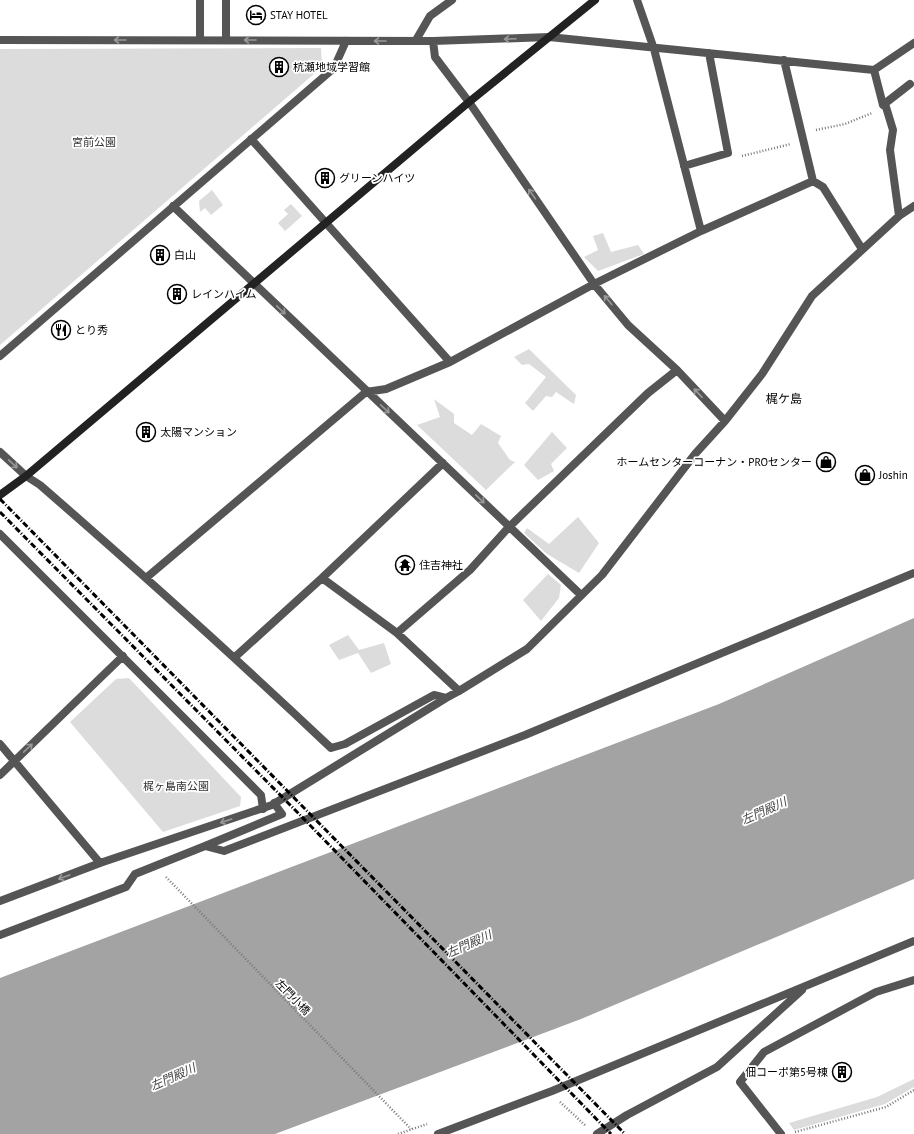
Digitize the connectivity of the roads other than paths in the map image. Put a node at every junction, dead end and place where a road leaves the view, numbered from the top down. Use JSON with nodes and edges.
{"nodes":[{"id":1,"x":200,"y":0,"type":"edge"},
{"id":2,"x":226,"y":0,"type":"edge"},
{"id":3,"x":452,"y":0,"type":"edge"},
{"id":4,"x":595,"y":0,"type":"edge"},
{"id":5,"x":637,"y":0,"type":"edge"},
{"id":6,"x":549,"y":37,"type":"junction"},
{"id":7,"x":0,"y":40,"type":"edge"},
{"id":8,"x":200,"y":40,"type":"junction"},
{"id":9,"x":226,"y":40,"type":"junction"},
{"id":10,"x":416,"y":40,"type":"junction"},
{"id":11,"x":346,"y":41,"type":"junction"},
{"id":12,"x":433,"y":41,"type":"junction"},
{"id":13,"x":914,"y":43,"type":"edge"},
{"id":14,"x":654,"y":49,"type":"junction"},
{"id":15,"x":709,"y":53,"type":"junction"},
{"id":16,"x":784,"y":60,"type":"junction"},
{"id":17,"x":874,"y":70,"type":"junction"},
{"id":18,"x":910,"y":84,"type":"dead end"},
{"id":19,"x":469,"y":102,"type":"junction"},
{"id":20,"x":884,"y":106,"type":"junction"},
{"id":21,"x":251,"y":139,"type":"junction"},
{"id":22,"x":684,"y":166,"type":"junction"},
{"id":23,"x":813,"y":181,"type":"junction"},
{"id":24,"x":173,"y":206,"type":"junction"},
{"id":25,"x":914,"y":206,"type":"edge"},
{"id":26,"x":899,"y":216,"type":"junction"},
{"id":27,"x":327,"y":222,"type":"junction"},
{"id":28,"x":701,"y":231,"type":"junction"},
{"id":29,"x":862,"y":249,"type":"junction"},
{"id":30,"x":252,"y":283,"type":"junction"},
{"id":31,"x":594,"y":284,"type":"junction"},
{"id":32,"x":0,"y":356,"type":"edge"},
{"id":33,"x":450,"y":362,"type":"junction"},
{"id":34,"x":677,"y":370,"type":"junction"},
{"id":35,"x":366,"y":392,"type":"junction"},
{"id":36,"x":725,"y":422,"type":"junction"},
{"id":37,"x":0,"y":452,"type":"edge"},
{"id":38,"x":443,"y":463,"type":"junction"},
{"id":39,"x":26,"y":476,"type":"junction"},
{"id":40,"x":0,"y":495,"type":"edge"},
{"id":41,"x":509,"y":527,"type":"junction"},
{"id":42,"x":0,"y":534,"type":"edge"},
{"id":43,"x":914,"y":573,"type":"edge"},
{"id":44,"x":146,"y":578,"type":"junction"},
{"id":45,"x":322,"y":578,"type":"junction"},
{"id":46,"x":581,"y":596,"type":"junction"},
{"id":47,"x":397,"y":633,"type":"junction"},
{"id":48,"x":122,"y":656,"type":"junction"},
{"id":49,"x":235,"y":657,"type":"junction"},
{"id":50,"x":459,"y":691,"type":"junction"},
{"id":51,"x":446,"y":698,"type":"junction"},
{"id":52,"x":0,"y":744,"type":"edge"},
{"id":53,"x":15,"y":761,"type":"junction"},
{"id":54,"x":0,"y":775,"type":"edge"},
{"id":55,"x":274,"y":803,"type":"junction"},
{"id":56,"x":263,"y":809,"type":"junction"},
{"id":57,"x":205,"y":846,"type":"junction"},
{"id":58,"x":100,"y":863,"type":"junction"},
{"id":59,"x":0,"y":901,"type":"edge"},
{"id":60,"x":0,"y":936,"type":"edge"},
{"id":61,"x":914,"y":941,"type":"edge"},
{"id":62,"x":914,"y":980,"type":"edge"},
{"id":63,"x":807,"y":986,"type":"junction"},
{"id":64,"x":594,"y":1132,"type":"edge"},
{"id":65,"x":438,"y":1134,"type":"edge"},
{"id":66,"x":781,"y":1134,"type":"edge"}],
"edges":[{"from":1,"to":8,"type":"street"},
{"from":2,"to":9,"type":"street"},
{"from":3,"to":10,"type":"street"},
{"from":4,"to":6,"type":"street"},
{"from":5,"to":14,"type":"street"},
{"from":6,"to":12,"type":"street","one_way":true},
{"from":6,"to":14,"type":"street"},
{"from":6,"to":19,"type":"street"},
{"from":8,"to":7,"type":"street","one_way":true},
{"from":8,"to":9,"type":"street"},
{"from":11,"to":9,"type":"street","one_way":true},
{"from":10,"to":11,"type":"street","one_way":true},
{"from":10,"to":12,"type":"street"},
{"from":11,"to":21,"type":"street"},
{"from":12,"to":19,"type":"street"},
{"from":13,"to":17,"type":"street"},
{"from":14,"to":15,"type":"street"},
{"from":14,"to":22,"type":"street"},
{"from":15,"to":16,"type":"street"},
{"from":15,"to":22,"type":"street"},
{"from":16,"to":17,"type":"street"},
{"from":16,"to":23,"type":"street"},
{"from":17,"to":20,"type":"street"},
{"from":18,"to":20,"type":"street"},
{"from":19,"to":27,"type":"street"},
{"from":31,"to":19,"type":"street","one_way":true},
{"from":20,"to":26,"type":"street"},
{"from":21,"to":24,"type":"street"},
{"from":21,"to":27,"type":"street"},
{"from":22,"to":28,"type":"street"},
{"from":23,"to":28,"type":"street"},
{"from":23,"to":29,"type":"street"},
{"from":24,"to":30,"type":"street"},
{"from":24,"to":32,"type":"street"},
{"from":25,"to":26,"type":"street"},
{"from":26,"to":29,"type":"street"},
{"from":27,"to":30,"type":"street"},
{"from":27,"to":33,"type":"street"},
{"from":28,"to":31,"type":"street"},
{"from":29,"to":36,"type":"street"},
{"from":30,"to":35,"type":"street","one_way":true},
{"from":30,"to":39,"type":"street"},
{"from":31,"to":33,"type":"street"},
{"from":34,"to":31,"type":"street","one_way":true},
{"from":33,"to":35,"type":"street"},
{"from":36,"to":34,"type":"street","one_way":true},
{"from":34,"to":41,"type":"street"},
{"from":35,"to":38,"type":"street","one_way":true},
{"from":35,"to":44,"type":"street"},
{"from":36,"to":46,"type":"street"},
{"from":37,"to":39,"type":"street","one_way":true},
{"from":38,"to":41,"type":"street","one_way":true},
{"from":38,"to":45,"type":"street"},
{"from":39,"to":40,"type":"street"},
{"from":39,"to":44,"type":"street"},
{"from":41,"to":46,"type":"street"},
{"from":41,"to":47,"type":"street"},
{"from":42,"to":48,"type":"street"},
{"from":43,"to":57,"type":"street"},
{"from":44,"to":49,"type":"street"},
{"from":45,"to":47,"type":"street"},
{"from":45,"to":49,"type":"street"},
{"from":46,"to":50,"type":"street"},
{"from":47,"to":50,"type":"street"},
{"from":53,"to":48,"type":"street","one_way":true},
{"from":48,"to":56,"type":"street"},
{"from":49,"to":51,"type":"street"},
{"from":50,"to":51,"type":"street"},
{"from":51,"to":55,"type":"street"},
{"from":52,"to":53,"type":"street"},
{"from":53,"to":54,"type":"street"},
{"from":53,"to":58,"type":"street"},
{"from":55,"to":56,"type":"street"},
{"from":55,"to":57,"type":"street"},
{"from":56,"to":58,"type":"street","one_way":true},
{"from":57,"to":60,"type":"street"},
{"from":58,"to":59,"type":"street","one_way":true},
{"from":61,"to":63,"type":"street"},
{"from":62,"to":66,"type":"street"},
{"from":63,"to":64,"type":"street"},
{"from":63,"to":65,"type":"street"}]}
